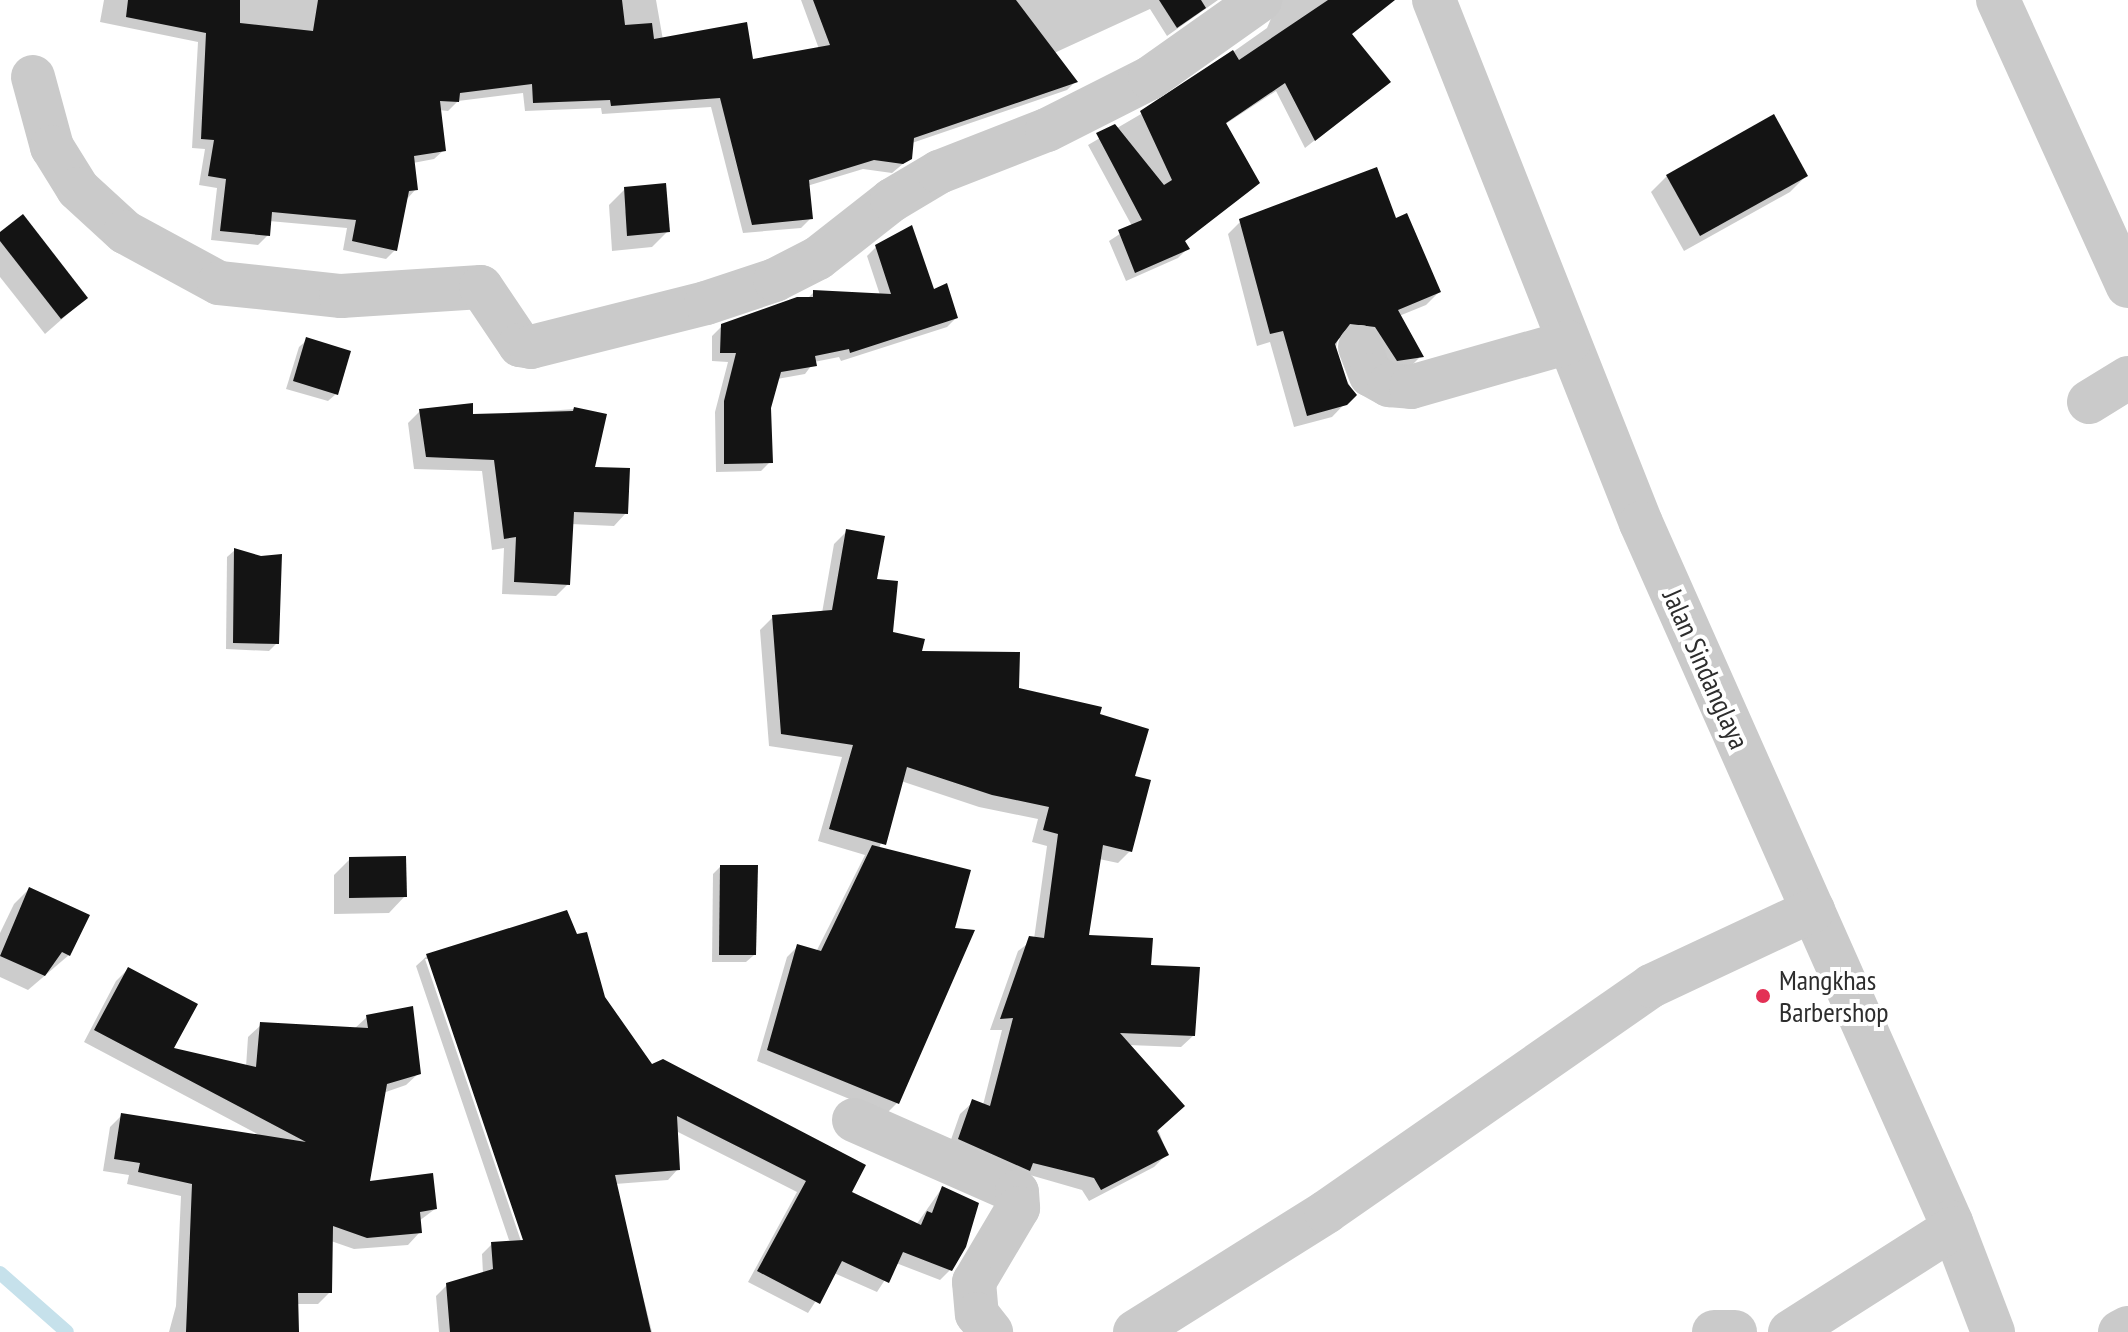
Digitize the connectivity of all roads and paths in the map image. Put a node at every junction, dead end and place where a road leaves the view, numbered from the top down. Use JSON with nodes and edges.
{"nodes":[{"id":1,"x":1260,"y":0,"type":"edge"},
{"id":2,"x":1434,"y":0,"type":"edge"},
{"id":3,"x":1998,"y":0,"type":"edge"},
{"id":4,"x":33,"y":77,"type":"dead end"},
{"id":5,"x":2128,"y":286,"type":"edge"},
{"id":6,"x":1569,"y":342,"type":"junction"},
{"id":7,"x":1360,"y":347,"type":"dead end"},
{"id":8,"x":2128,"y":378,"type":"edge"},
{"id":9,"x":2089,"y":402,"type":"dead end"},
{"id":10,"x":1813,"y":910,"type":"junction"},
{"id":11,"x":854,"y":1120,"type":"dead end"},
{"id":12,"x":1953,"y":1228,"type":"junction"},
{"id":13,"x":2128,"y":1328,"type":"edge"},
{"id":14,"x":991,"y":1332,"type":"edge"},
{"id":15,"x":1135,"y":1332,"type":"edge"},
{"id":16,"x":1714,"y":1332,"type":"edge"},
{"id":17,"x":1735,"y":1332,"type":"edge"},
{"id":18,"x":1790,"y":1332,"type":"edge"},
{"id":19,"x":1993,"y":1332,"type":"edge"},
{"id":20,"x":2120,"y":1332,"type":"edge"}],
"edges":[{"from":1,"to":4,"type":"street"},
{"from":2,"to":6,"type":"street","name":"Jalan Sindanglaya"},
{"from":3,"to":5,"type":"street"},
{"from":6,"to":7,"type":"street"},
{"from":6,"to":10,"type":"street","name":"Jalan Sindanglaya"},
{"from":8,"to":9,"type":"street"},
{"from":10,"to":12,"type":"street","name":"Jalan Sindanglaya"},
{"from":10,"to":15,"type":"street"},
{"from":11,"to":14,"type":"street"},
{"from":12,"to":18,"type":"street"},
{"from":12,"to":19,"type":"street","name":"Jalan Sindanglaya"},
{"from":13,"to":20,"type":"street"},
{"from":16,"to":17,"type":"street"}]}
